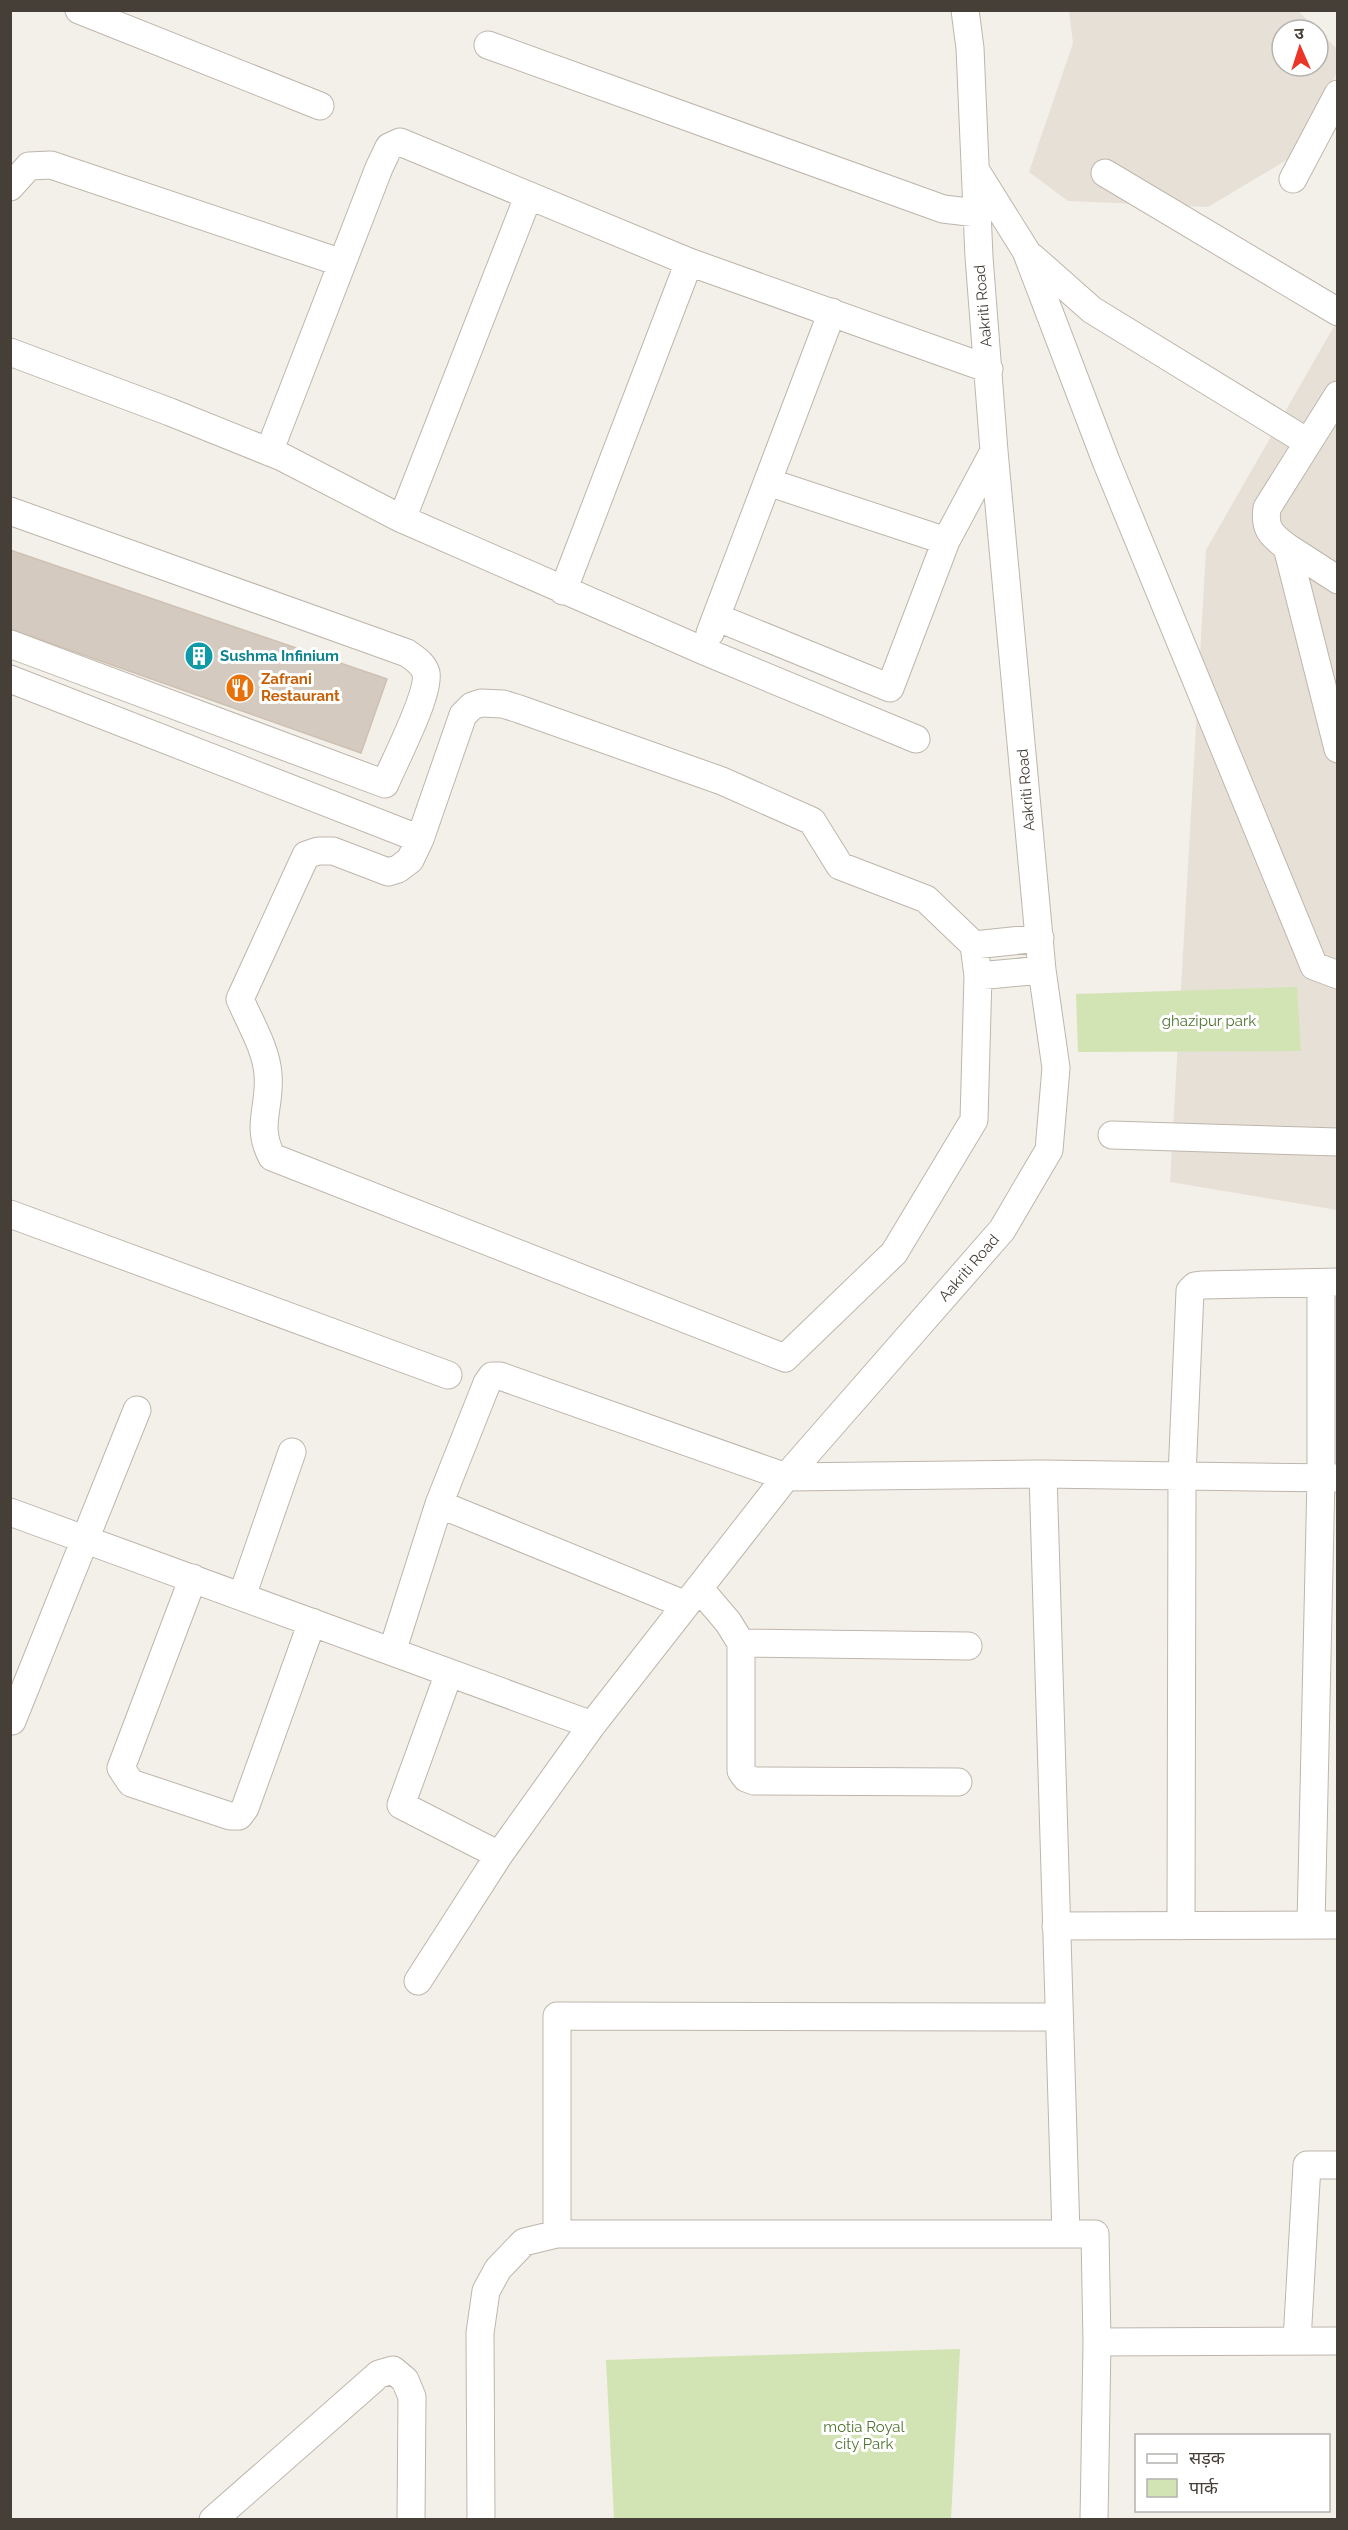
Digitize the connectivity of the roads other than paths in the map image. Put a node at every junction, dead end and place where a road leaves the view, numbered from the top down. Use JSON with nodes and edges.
{"nodes":[{"id":1,"x":965,"y":10,"type":"edge"},
{"id":2,"x":81,"y":11,"type":"edge"},
{"id":3,"x":488,"y":45,"type":"dead end"},
{"id":4,"x":1338,"y":94,"type":"edge"},
{"id":5,"x":320,"y":106,"type":"dead end"},
{"id":6,"x":975,"y":171,"type":"junction"},
{"id":7,"x":1105,"y":173,"type":"dead end"},
{"id":8,"x":1293,"y":179,"type":"dead end"},
{"id":9,"x":10,"y":187,"type":"edge"},
{"id":10,"x":528,"y":197,"type":"junction"},
{"id":11,"x":977,"y":213,"type":"junction"},
{"id":12,"x":1026,"y":251,"type":"junction"},
{"id":13,"x":689,"y":262,"type":"junction"},
{"id":14,"x":342,"y":263,"type":"junction"},
{"id":15,"x":832,"y":312,"type":"junction"},
{"id":16,"x":1338,"y":312,"type":"edge"},
{"id":17,"x":10,"y":352,"type":"edge"},
{"id":18,"x":988,"y":369,"type":"junction"},
{"id":19,"x":1338,"y":395,"type":"edge"},
{"id":20,"x":1317,"y":431,"type":"edge"},
{"id":21,"x":994,"y":451,"type":"junction"},
{"id":22,"x":269,"y":452,"type":"junction"},
{"id":23,"x":768,"y":482,"type":"junction"},
{"id":24,"x":10,"y":511,"type":"edge"},
{"id":25,"x":402,"y":519,"type":"junction"},
{"id":26,"x":946,"y":541,"type":"junction"},
{"id":27,"x":1287,"y":548,"type":"junction"},
{"id":28,"x":1338,"y":580,"type":"edge"},
{"id":29,"x":563,"y":591,"type":"junction"},
{"id":30,"x":716,"y":617,"type":"junction"},
{"id":31,"x":10,"y":644,"type":"edge"},
{"id":32,"x":704,"y":651,"type":"junction"},
{"id":33,"x":10,"y":679,"type":"edge"},
{"id":34,"x":915,"y":740,"type":"dead end"},
{"id":35,"x":1338,"y":749,"type":"edge"},
{"id":36,"x":420,"y":839,"type":"junction"},
{"id":37,"x":1040,"y":938,"type":"junction"},
{"id":38,"x":974,"y":945,"type":"junction"},
{"id":39,"x":1042,"y":970,"type":"junction"},
{"id":40,"x":1338,"y":975,"type":"edge"},
{"id":41,"x":978,"y":976,"type":"junction"},
{"id":42,"x":1112,"y":1135,"type":"dead end"},
{"id":43,"x":1338,"y":1142,"type":"edge"},
{"id":44,"x":10,"y":1214,"type":"edge"},
{"id":45,"x":1329,"y":1282,"type":"edge"},
{"id":46,"x":448,"y":1375,"type":"dead end"},
{"id":47,"x":137,"y":1410,"type":"dead end"},
{"id":48,"x":291,"y":1452,"type":"dead end"},
{"id":49,"x":1042,"y":1474,"type":"junction"},
{"id":50,"x":1182,"y":1476,"type":"junction"},
{"id":51,"x":786,"y":1477,"type":"junction"},
{"id":52,"x":1329,"y":1478,"type":"edge"},
{"id":53,"x":439,"y":1504,"type":"junction"},
{"id":54,"x":10,"y":1512,"type":"edge"},
{"id":55,"x":86,"y":1539,"type":"junction"},
{"id":56,"x":193,"y":1578,"type":"junction"},
{"id":57,"x":242,"y":1596,"type":"junction"},
{"id":58,"x":693,"y":1597,"type":"junction"},
{"id":59,"x":312,"y":1622,"type":"junction"},
{"id":60,"x":741,"y":1643,"type":"junction"},
{"id":61,"x":968,"y":1646,"type":"dead end"},
{"id":62,"x":392,"y":1652,"type":"junction"},
{"id":63,"x":449,"y":1673,"type":"junction"},
{"id":64,"x":12,"y":1721,"type":"dead end"},
{"id":65,"x":592,"y":1725,"type":"junction"},
{"id":66,"x":958,"y":1782,"type":"dead end"},
{"id":67,"x":499,"y":1854,"type":"junction"},
{"id":68,"x":1324,"y":1925,"type":"edge"},
{"id":69,"x":1056,"y":1926,"type":"junction"},
{"id":70,"x":1181,"y":1926,"type":"junction"},
{"id":71,"x":418,"y":1981,"type":"dead end"},
{"id":72,"x":1059,"y":2017,"type":"junction"},
{"id":73,"x":1338,"y":2165,"type":"edge"},
{"id":74,"x":557,"y":2234,"type":"junction"},
{"id":75,"x":1066,"y":2234,"type":"junction"},
{"id":76,"x":1338,"y":2341,"type":"edge"},
{"id":77,"x":1097,"y":2342,"type":"junction"},
{"id":78,"x":1297,"y":2342,"type":"junction"},
{"id":79,"x":213,"y":2520,"type":"edge"},
{"id":80,"x":411,"y":2520,"type":"edge"},
{"id":81,"x":481,"y":2520,"type":"edge"},
{"id":82,"x":1094,"y":2520,"type":"edge"}],
"edges":[{"from":1,"to":6,"type":"street","name":"Aakriti Road"},
{"from":2,"to":5,"type":"street"},
{"from":3,"to":11,"type":"street"},
{"from":4,"to":8,"type":"street"},
{"from":6,"to":11,"type":"street","name":"Aakriti Road"},
{"from":6,"to":12,"type":"street"},
{"from":7,"to":16,"type":"street"},
{"from":9,"to":14,"type":"street"},
{"from":10,"to":13,"type":"street"},
{"from":10,"to":14,"type":"street"},
{"from":10,"to":25,"type":"street"},
{"from":11,"to":18,"type":"street","name":"Aakriti Road"},
{"from":12,"to":20,"type":"street"},
{"from":12,"to":40,"type":"street"},
{"from":13,"to":15,"type":"street"},
{"from":13,"to":29,"type":"street"},
{"from":14,"to":22,"type":"street"},
{"from":15,"to":18,"type":"street"},
{"from":15,"to":23,"type":"street"},
{"from":17,"to":22,"type":"street"},
{"from":18,"to":21,"type":"street","name":"Aakriti Road"},
{"from":19,"to":20,"type":"street"},
{"from":20,"to":27,"type":"street"},
{"from":21,"to":26,"type":"street"},
{"from":21,"to":37,"type":"street","name":"Aakriti Road"},
{"from":22,"to":25,"type":"street"},
{"from":23,"to":26,"type":"street"},
{"from":23,"to":30,"type":"street"},
{"from":24,"to":31,"type":"street"},
{"from":25,"to":29,"type":"street"},
{"from":26,"to":30,"type":"street"},
{"from":27,"to":28,"type":"street"},
{"from":27,"to":35,"type":"street"},
{"from":29,"to":32,"type":"street"},
{"from":30,"to":32,"type":"street"},
{"from":32,"to":34,"type":"street"},
{"from":33,"to":36,"type":"street"},
{"from":36,"to":38,"type":"street"},
{"from":36,"to":41,"type":"street"},
{"from":37,"to":38,"type":"street"},
{"from":37,"to":39,"type":"street","name":"Aakriti Road"},
{"from":38,"to":41,"type":"street"},
{"from":39,"to":41,"type":"street"},
{"from":39,"to":51,"type":"street","name":"Aakriti Road"},
{"from":42,"to":43,"type":"street"},
{"from":44,"to":46,"type":"street"},
{"from":45,"to":50,"type":"street"},
{"from":45,"to":52,"type":"street"},
{"from":47,"to":55,"type":"street"},
{"from":48,"to":57,"type":"street"},
{"from":49,"to":50,"type":"street"},
{"from":49,"to":51,"type":"street"},
{"from":49,"to":69,"type":"street"},
{"from":50,"to":52,"type":"street"},
{"from":50,"to":70,"type":"street"},
{"from":51,"to":53,"type":"street"},
{"from":51,"to":58,"type":"street","name":"Aakriti Road"},
{"from":52,"to":68,"type":"street"},
{"from":53,"to":58,"type":"street"},
{"from":53,"to":62,"type":"street"},
{"from":54,"to":55,"type":"street"},
{"from":55,"to":56,"type":"street"},
{"from":55,"to":64,"type":"street"},
{"from":56,"to":57,"type":"street"},
{"from":56,"to":59,"type":"street"},
{"from":57,"to":59,"type":"street"},
{"from":58,"to":60,"type":"street"},
{"from":58,"to":65,"type":"street","name":"Aakriti Road"},
{"from":59,"to":62,"type":"street"},
{"from":60,"to":61,"type":"street"},
{"from":60,"to":66,"type":"street"},
{"from":62,"to":63,"type":"street"},
{"from":63,"to":65,"type":"street"},
{"from":63,"to":67,"type":"street"},
{"from":65,"to":67,"type":"street","name":"Aakriti Road"},
{"from":67,"to":71,"type":"street","name":"Aakriti Road"},
{"from":68,"to":70,"type":"street"},
{"from":69,"to":70,"type":"street"},
{"from":69,"to":72,"type":"street"},
{"from":72,"to":74,"type":"street"},
{"from":72,"to":75,"type":"street"},
{"from":73,"to":78,"type":"street"},
{"from":74,"to":75,"type":"street"},
{"from":74,"to":81,"type":"street"},
{"from":75,"to":77,"type":"street"},
{"from":76,"to":78,"type":"street"},
{"from":77,"to":78,"type":"street"},
{"from":77,"to":82,"type":"street"},
{"from":79,"to":80,"type":"street"}]}
